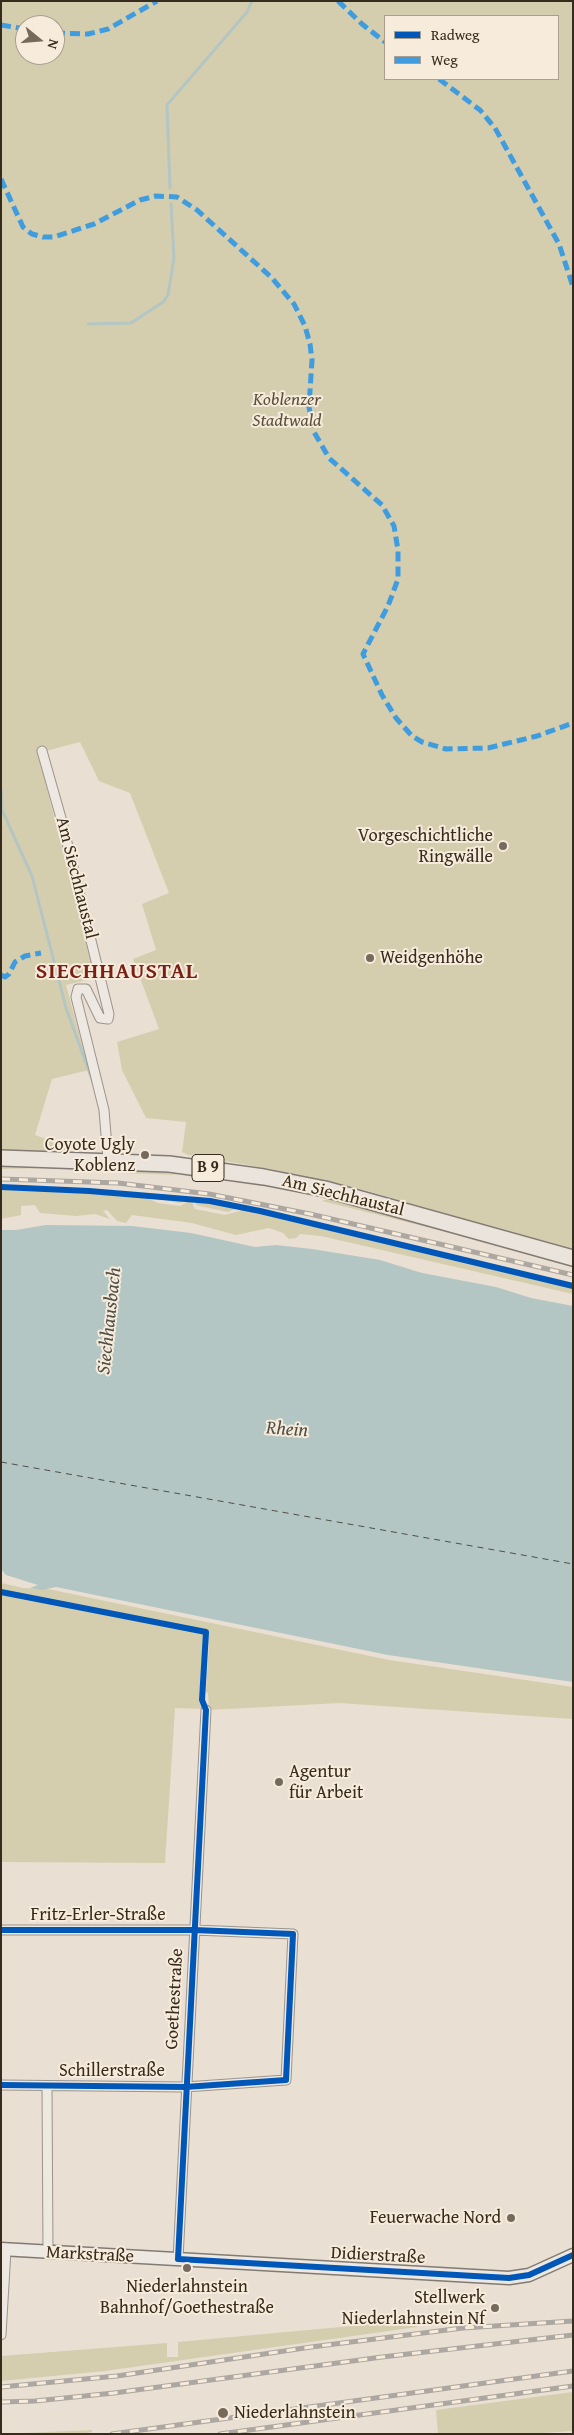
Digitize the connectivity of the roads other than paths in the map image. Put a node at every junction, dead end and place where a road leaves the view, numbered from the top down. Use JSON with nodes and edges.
{"nodes":[{"id":1,"x":42,"y":751,"type":"dead end"},
{"id":2,"x":1,"y":1158,"type":"edge"},
{"id":3,"x":108,"y":1160,"type":"junction"},
{"id":4,"x":573,"y":1258,"type":"edge"},
{"id":5,"x":206,"y":1710,"type":"dead end"},
{"id":6,"x":1,"y":1930,"type":"edge"},
{"id":7,"x":194,"y":1930,"type":"junction"},
{"id":8,"x":292,"y":1934,"type":"joint"},
{"id":9,"x":1,"y":2085,"type":"edge"},
{"id":10,"x":47,"y":2086,"type":"junction"},
{"id":11,"x":185,"y":2086,"type":"junction"},
{"id":12,"x":4,"y":2249,"type":"edge"},
{"id":13,"x":48,"y":2253,"type":"junction"},
{"id":14,"x":573,"y":2255,"type":"edge"},
{"id":15,"x":178,"y":2259,"type":"junction"},
{"id":16,"x":2,"y":2322,"type":"edge"},
{"id":17,"x":1,"y":2335,"type":"edge"}],
"edges":[{"from":1,"to":3,"type":"street","name":"Am Siechhaustal"},
{"from":2,"to":3,"type":"main road","name":"Am Siechhaustal","number":"B 9"},
{"from":3,"to":4,"type":"main road","name":"Am Siechhaustal","number":"B 9"},
{"from":5,"to":7,"type":"street","name":"Goethestraße"},
{"from":6,"to":7,"type":"street","name":"Fritz-Erler-Straße"},
{"from":7,"to":8,"type":"street","name":"Fritz-Erler-Straße"},
{"from":7,"to":11,"type":"street","name":"Goethestraße"},
{"from":8,"to":11,"type":"street","name":"Schillerstraße"},
{"from":9,"to":10,"type":"street","name":"Schillerstraße"},
{"from":10,"to":11,"type":"street","name":"Schillerstraße"},
{"from":10,"to":13,"type":"street"},
{"from":11,"to":15,"type":"street","name":"Goethestraße"},
{"from":12,"to":13,"type":"street","name":"Markstraße"},
{"from":12,"to":16,"type":"street"},
{"from":13,"to":15,"type":"street","name":"Markstraße"},
{"from":14,"to":15,"type":"street","name":"Didierstraße"},
{"from":16,"to":17,"type":"street"}]}
